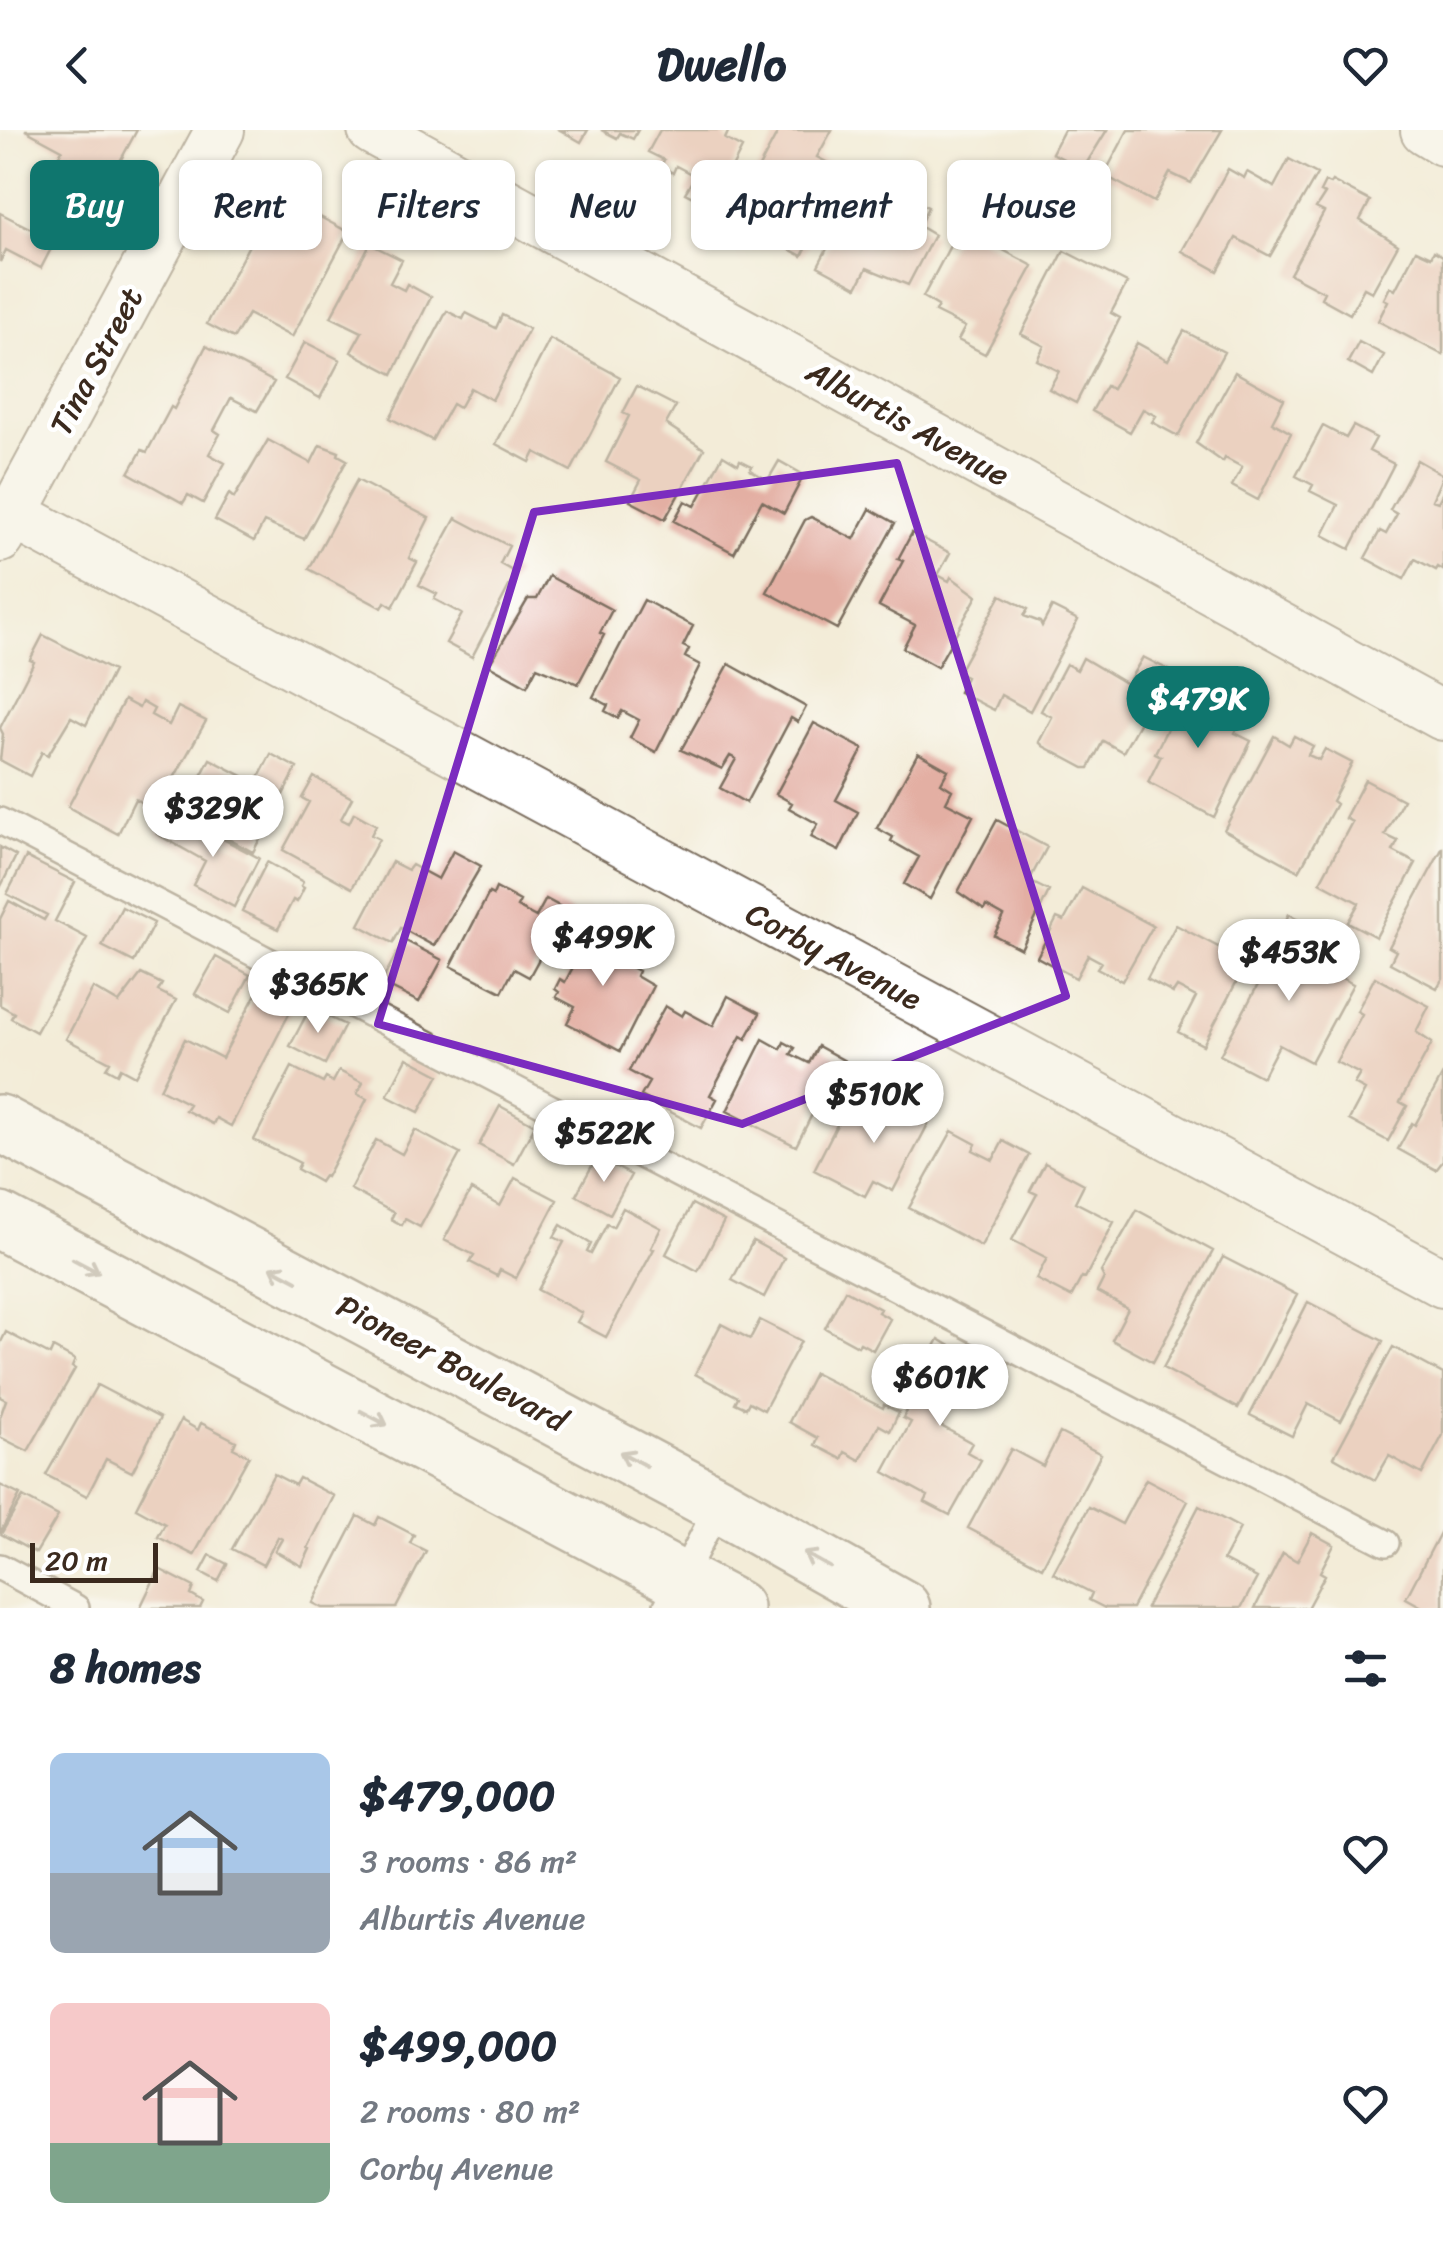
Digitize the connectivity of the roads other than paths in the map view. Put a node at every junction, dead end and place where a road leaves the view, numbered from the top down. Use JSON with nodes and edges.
{"nodes":[{"id":1,"x":220,"y":130,"type":"edge"},
{"id":2,"x":372,"y":130,"type":"edge"},
{"id":3,"x":1425,"y":130,"type":"edge"},
{"id":4,"x":1443,"y":141,"type":"edge"},
{"id":5,"x":7,"y":526,"type":"edge"},
{"id":6,"x":1443,"y":716,"type":"edge"},
{"id":7,"x":0,"y":821,"type":"edge"},
{"id":8,"x":0,"y":1123,"type":"edge"},
{"id":9,"x":0,"y":1221,"type":"edge"},
{"id":10,"x":1443,"y":1283,"type":"edge"},
{"id":11,"x":719,"y":1504,"type":"junction"},
{"id":12,"x":1386,"y":1544,"type":"dead end"},
{"id":13,"x":0,"y":1568,"type":"edge"},
{"id":14,"x":674,"y":1594,"type":"edge"},
{"id":15,"x":76,"y":1608,"type":"edge"},
{"id":16,"x":735,"y":1608,"type":"edge"},
{"id":17,"x":902,"y":1608,"type":"edge"}],
"edges":[{"from":1,"to":5,"type":"street","name":"Tina Street"},
{"from":2,"to":6,"type":"street","name":"Alburtis Avenue"},
{"from":3,"to":4,"type":"street"},
{"from":5,"to":10,"type":"street","name":"Corby Avenue"},
{"from":7,"to":12,"type":"lane"},
{"from":11,"to":8,"type":"main road","name":"Pioneer Boulevard","one_way":true},
{"from":9,"to":14,"type":"main road","one_way":true},
{"from":11,"to":14,"type":"lane"},
{"from":17,"to":11,"type":"main road","name":"Pioneer Boulevard","one_way":true},
{"from":13,"to":15,"type":"lane"},
{"from":14,"to":16,"type":"main road"}]}
